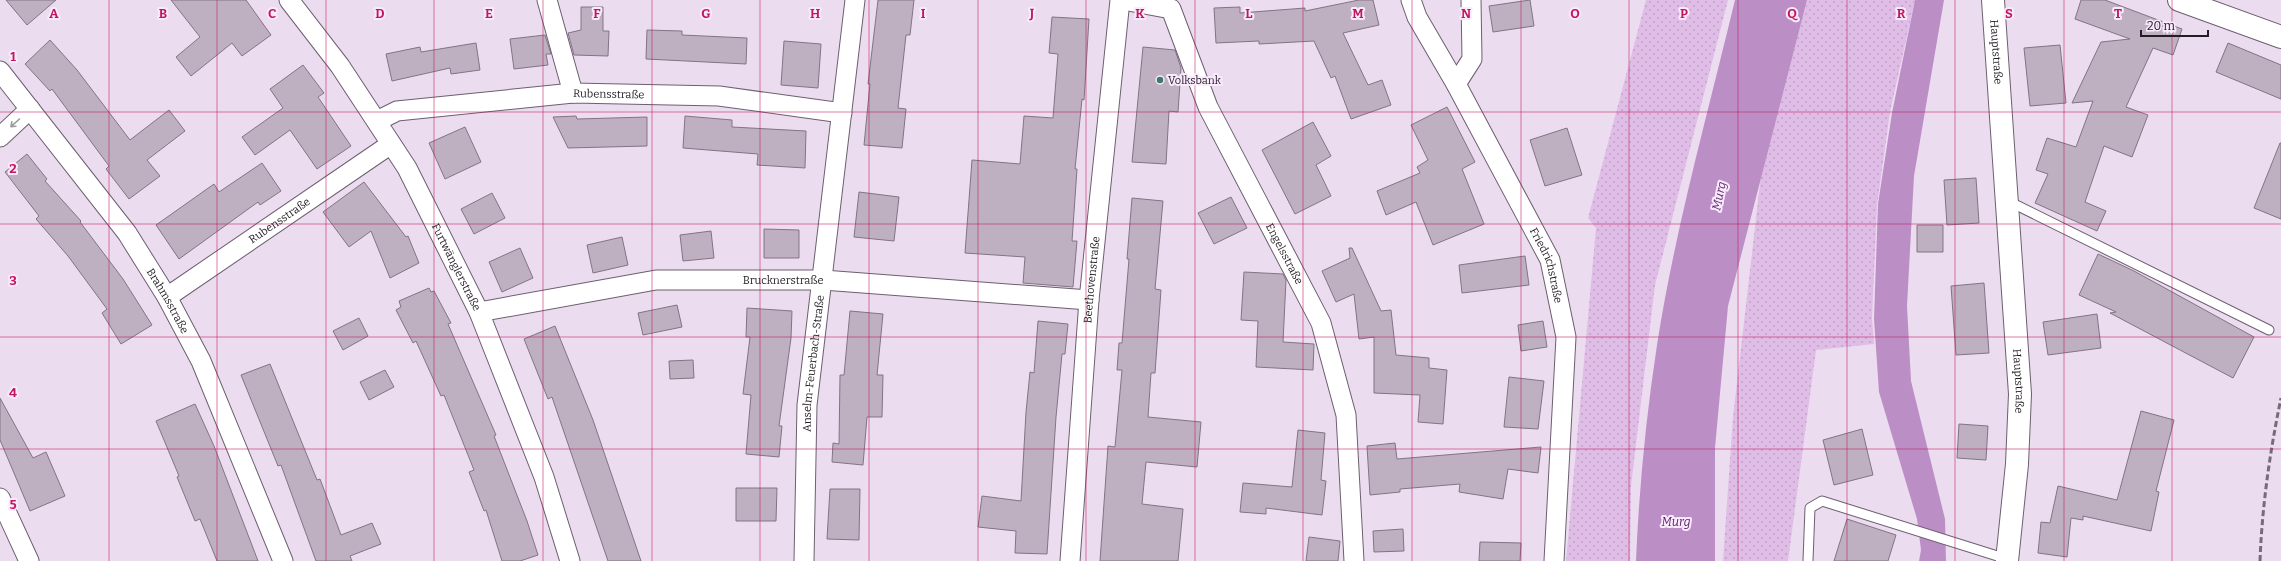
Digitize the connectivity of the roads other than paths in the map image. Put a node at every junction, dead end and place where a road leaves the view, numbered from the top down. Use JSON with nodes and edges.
{"nodes":[{"id":1,"x":289,"y":0,"type":"edge"},
{"id":2,"x":547,"y":0,"type":"edge"},
{"id":3,"x":855,"y":0,"type":"edge"},
{"id":4,"x":1122,"y":0,"type":"edge"},
{"id":5,"x":1411,"y":0,"type":"edge"},
{"id":6,"x":1471,"y":0,"type":"edge"},
{"id":7,"x":1993,"y":0,"type":"edge"},
{"id":8,"x":2179,"y":0,"type":"edge"},
{"id":9,"x":2281,"y":37,"type":"edge"},
{"id":10,"x":0,"y":71,"type":"edge"},
{"id":11,"x":1456,"y":84,"type":"junction"},
{"id":12,"x":573,"y":93,"type":"junction"},
{"id":13,"x":30,"y":110,"type":"junction"},
{"id":14,"x":842,"y":113,"type":"junction"},
{"id":15,"x":377,"y":121,"type":"junction"},
{"id":16,"x":0,"y":137,"type":"edge"},
{"id":17,"x":391,"y":144,"type":"junction"},
{"id":18,"x":2006,"y":200,"type":"junction"},
{"id":19,"x":823,"y":280,"type":"junction"},
{"id":20,"x":168,"y":296,"type":"junction"},
{"id":21,"x":1088,"y":300,"type":"junction"},
{"id":22,"x":479,"y":312,"type":"junction"},
{"id":23,"x":2269,"y":330,"type":"dead end"},
{"id":24,"x":0,"y":498,"type":"edge"},
{"id":25,"x":2007,"y":560,"type":"edge"},
{"id":26,"x":29,"y":561,"type":"edge"},
{"id":27,"x":284,"y":561,"type":"edge"},
{"id":28,"x":570,"y":561,"type":"edge"},
{"id":29,"x":804,"y":561,"type":"edge"},
{"id":30,"x":1070,"y":561,"type":"edge"},
{"id":31,"x":1354,"y":561,"type":"edge"},
{"id":32,"x":1554,"y":561,"type":"edge"},
{"id":33,"x":1808,"y":561,"type":"edge"}],
"edges":[{"from":1,"to":15,"type":"street","name":"Furtwänglerstraße"},
{"from":2,"to":12,"type":"street"},
{"from":3,"to":14,"type":"street","name":"Anselm-Feuerbach-Straße"},
{"from":4,"to":21,"type":"street","name":"Beethovenstraße"},
{"from":4,"to":31,"type":"street","name":"Engelsstraße"},
{"from":5,"to":11,"type":"street","name":"Friedrichstraße"},
{"from":6,"to":11,"type":"street"},
{"from":7,"to":18,"type":"street","name":"Hauptstraße"},
{"from":8,"to":9,"type":"street"},
{"from":10,"to":13,"type":"street","name":"Brahmsstraße"},
{"from":11,"to":32,"type":"street","name":"Friedrichstraße"},
{"from":12,"to":14,"type":"street","name":"Rubensstraße"},
{"from":12,"to":15,"type":"street","name":"Rubensstraße"},
{"from":13,"to":16,"type":"street","one_way":true},
{"from":13,"to":20,"type":"street","name":"Brahmsstraße"},
{"from":14,"to":19,"type":"street","name":"Anselm-Feuerbach-Straße"},
{"from":15,"to":17,"type":"street","name":"Furtwänglerstraße"},
{"from":17,"to":20,"type":"street","name":"Rubensstraße"},
{"from":17,"to":22,"type":"street","name":"Furtwänglerstraße"},
{"from":18,"to":23,"type":"lane"},
{"from":18,"to":25,"type":"street","name":"Hauptstraße"},
{"from":19,"to":21,"type":"street","name":"Brucknerstraße"},
{"from":19,"to":22,"type":"street","name":"Brucknerstraße"},
{"from":19,"to":29,"type":"street","name":"Anselm-Feuerbach-Straße"},
{"from":20,"to":27,"type":"street","name":"Brahmsstraße"},
{"from":21,"to":30,"type":"street","name":"Beethovenstraße"},
{"from":22,"to":28,"type":"street","name":"Furtwänglerstraße"},
{"from":24,"to":26,"type":"street"},
{"from":25,"to":33,"type":"lane"}]}
